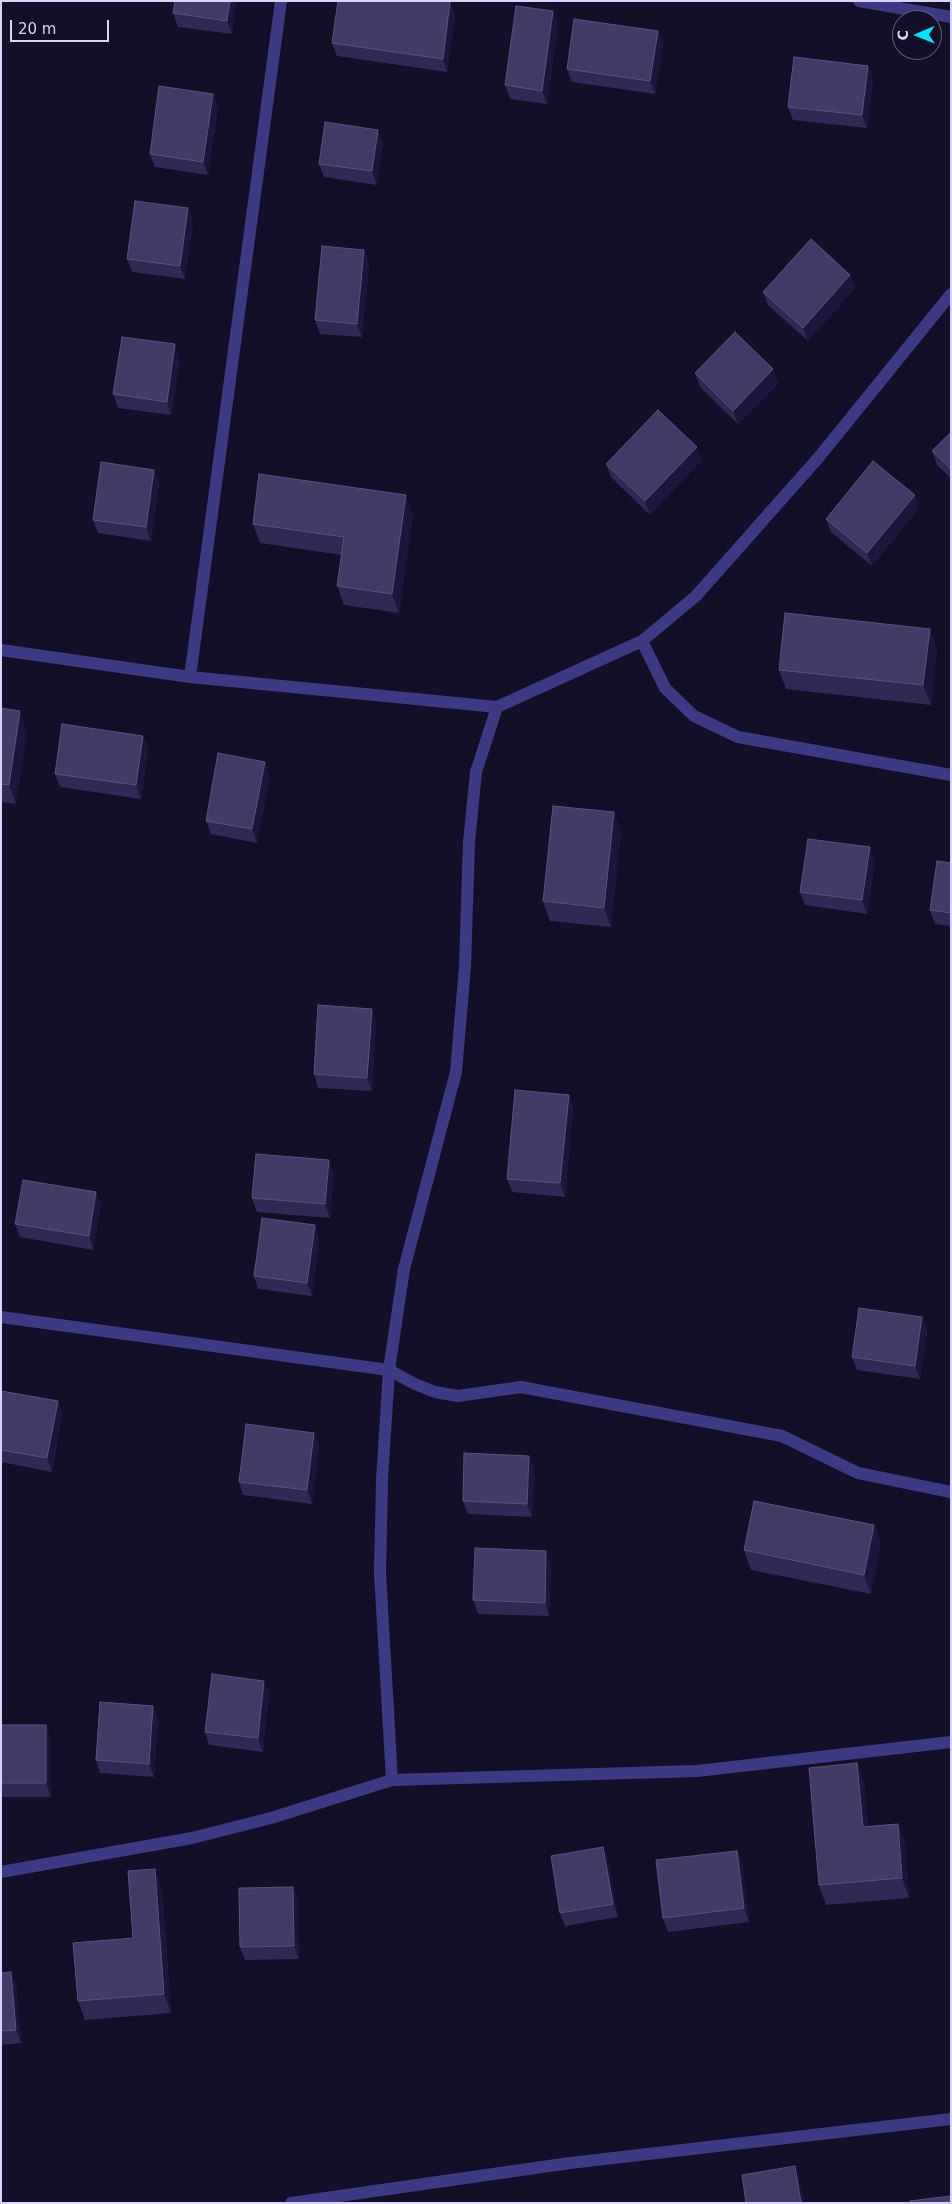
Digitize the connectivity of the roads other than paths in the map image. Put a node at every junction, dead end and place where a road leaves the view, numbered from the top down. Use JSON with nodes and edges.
{"nodes":[{"id":1,"x":280,"y":1,"type":"edge"},
{"id":2,"x":859,"y":1,"type":"edge"},
{"id":3,"x":951,"y":17,"type":"edge"},
{"id":4,"x":951,"y":294,"type":"edge"},
{"id":5,"x":642,"y":641,"type":"junction"},
{"id":6,"x":1,"y":650,"type":"edge"},
{"id":7,"x":190,"y":677,"type":"junction"},
{"id":8,"x":497,"y":707,"type":"junction"},
{"id":9,"x":951,"y":775,"type":"edge"},
{"id":10,"x":1,"y":1317,"type":"edge"},
{"id":11,"x":388,"y":1370,"type":"junction"},
{"id":12,"x":951,"y":1492,"type":"edge"},
{"id":13,"x":951,"y":1742,"type":"edge"},
{"id":14,"x":392,"y":1780,"type":"junction"},
{"id":15,"x":1,"y":1872,"type":"edge"},
{"id":16,"x":951,"y":2119,"type":"edge"},
{"id":17,"x":291,"y":2203,"type":"edge"}],
"edges":[{"from":1,"to":7,"type":"street"},
{"from":2,"to":3,"type":"street"},
{"from":4,"to":5,"type":"street"},
{"from":5,"to":8,"type":"street"},
{"from":5,"to":9,"type":"street"},
{"from":6,"to":7,"type":"street"},
{"from":7,"to":8,"type":"street"},
{"from":8,"to":11,"type":"street"},
{"from":10,"to":11,"type":"street"},
{"from":11,"to":12,"type":"street"},
{"from":11,"to":14,"type":"street"},
{"from":13,"to":14,"type":"street"},
{"from":14,"to":15,"type":"street"},
{"from":16,"to":17,"type":"street"}]}
